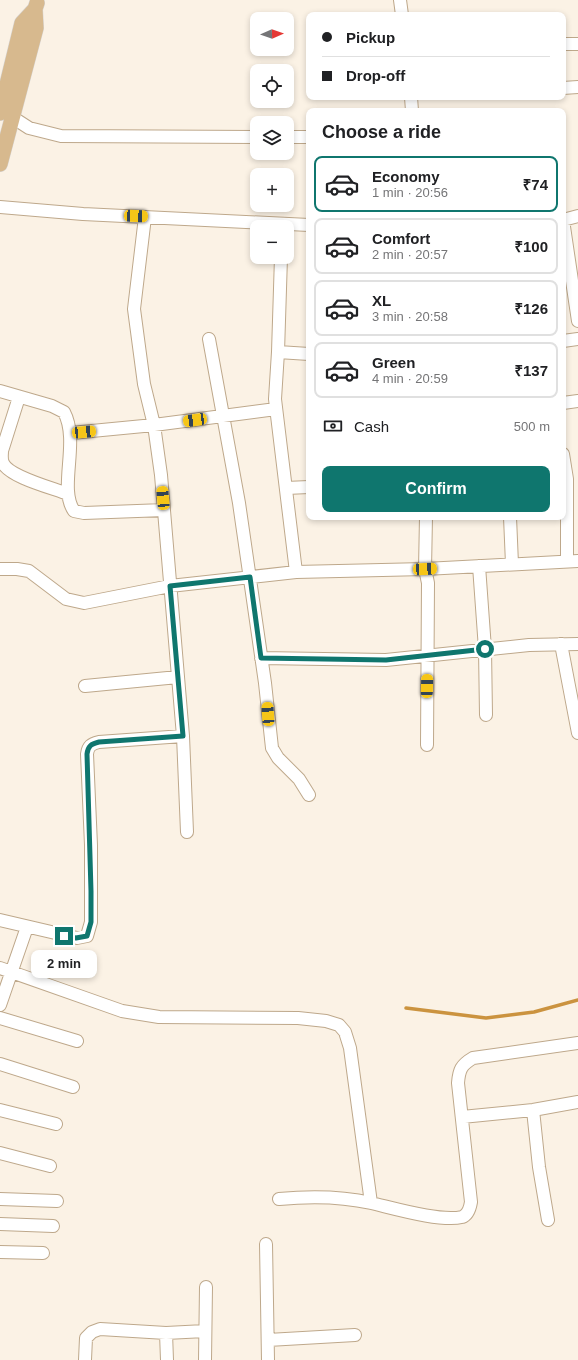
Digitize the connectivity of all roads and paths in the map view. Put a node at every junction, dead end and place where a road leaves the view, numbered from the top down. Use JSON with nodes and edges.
{"nodes":[{"id":1,"x":400,"y":0,"type":"edge"},
{"id":2,"x":36,"y":4,"type":"edge"},
{"id":3,"x":402,"y":12,"type":"edge"},
{"id":4,"x":566,"y":44,"type":"edge"},
{"id":5,"x":578,"y":44,"type":"edge"},
{"id":6,"x":578,"y":87,"type":"edge"},
{"id":7,"x":566,"y":88,"type":"edge"},
{"id":8,"x":6,"y":115,"type":"edge"},
{"id":9,"x":250,"y":137,"type":"edge"},
{"id":10,"x":294,"y":137,"type":"edge"},
{"id":11,"x":306,"y":137,"type":"edge"},
{"id":12,"x":0,"y":164,"type":"edge"},
{"id":13,"x":0,"y":207,"type":"edge"},
{"id":14,"x":578,"y":216,"type":"edge"},
{"id":15,"x":145,"y":217,"type":"junction"},
{"id":16,"x":566,"y":219,"type":"edge"},
{"id":17,"x":250,"y":223,"type":"edge"},
{"id":18,"x":294,"y":225,"type":"edge"},
{"id":19,"x":306,"y":225,"type":"edge"},
{"id":20,"x":566,"y":240,"type":"edge"},
{"id":21,"x":281,"y":264,"type":"edge"},
{"id":22,"x":578,"y":321,"type":"edge"},
{"id":23,"x":209,"y":339,"type":"dead end"},
{"id":24,"x":578,"y":339,"type":"edge"},
{"id":25,"x":566,"y":341,"type":"edge"},
{"id":26,"x":278,"y":352,"type":"junction"},
{"id":27,"x":306,"y":354,"type":"edge"},
{"id":28,"x":0,"y":391,"type":"edge"},
{"id":29,"x":19,"y":397,"type":"junction"},
{"id":30,"x":578,"y":401,"type":"edge"},
{"id":31,"x":566,"y":403,"type":"edge"},
{"id":32,"x":276,"y":409,"type":"junction"},
{"id":33,"x":222,"y":416,"type":"junction"},
{"id":34,"x":154,"y":425,"type":"junction"},
{"id":35,"x":71,"y":433,"type":"junction"},
{"id":36,"x":566,"y":473,"type":"edge"},
{"id":37,"x":306,"y":486,"type":"edge"},
{"id":38,"x":286,"y":488,"type":"junction"},
{"id":39,"x":68,"y":494,"type":"junction"},
{"id":40,"x":164,"y":510,"type":"junction"},
{"id":41,"x":426,"y":520,"type":"edge"},
{"id":42,"x":510,"y":520,"type":"edge"},
{"id":43,"x":573,"y":561,"type":"edge"},
{"id":44,"x":512,"y":564,"type":"junction"},
{"id":45,"x":479,"y":566,"type":"junction"},
{"id":46,"x":0,"y":569,"type":"edge"},
{"id":47,"x":425,"y":569,"type":"junction"},
{"id":48,"x":296,"y":572,"type":"junction"},
{"id":49,"x":250,"y":577,"type":"junction"},
{"id":50,"x":170,"y":586,"type":"junction"},
{"id":51,"x":561,"y":644,"type":"junction"},
{"id":52,"x":578,"y":644,"type":"edge"},
{"id":53,"x":485,"y":649,"type":"junction"},
{"id":54,"x":428,"y":656,"type":"junction"},
{"id":55,"x":261,"y":658,"type":"junction"},
{"id":56,"x":178,"y":677,"type":"junction"},
{"id":57,"x":85,"y":686,"type":"dead end"},
{"id":58,"x":486,"y":716,"type":"dead end"},
{"id":59,"x":578,"y":733,"type":"edge"},
{"id":60,"x":183,"y":736,"type":"junction"},
{"id":61,"x":426,"y":745,"type":"dead end"},
{"id":62,"x":309,"y":795,"type":"dead end"},
{"id":63,"x":187,"y":832,"type":"dead end"},
{"id":64,"x":0,"y":920,"type":"edge"},
{"id":65,"x":27,"y":927,"type":"junction"},
{"id":66,"x":5,"y":970,"type":"edge"},
{"id":67,"x":0,"y":1005,"type":"edge"},
{"id":68,"x":0,"y":1018,"type":"edge"},
{"id":69,"x":77,"y":1041,"type":"dead end"},
{"id":70,"x":578,"y":1043,"type":"edge"},
{"id":71,"x":0,"y":1064,"type":"edge"},
{"id":72,"x":73,"y":1087,"type":"dead end"},
{"id":73,"x":578,"y":1102,"type":"edge"},
{"id":74,"x":0,"y":1110,"type":"edge"},
{"id":75,"x":533,"y":1110,"type":"junction"},
{"id":76,"x":462,"y":1118,"type":"junction"},
{"id":77,"x":56,"y":1124,"type":"dead end"},
{"id":78,"x":0,"y":1153,"type":"edge"},
{"id":79,"x":50,"y":1166,"type":"dead end"},
{"id":80,"x":0,"y":1199,"type":"edge"},
{"id":81,"x":279,"y":1199,"type":"dead end"},
{"id":82,"x":57,"y":1201,"type":"dead end"},
{"id":83,"x":371,"y":1203,"type":"junction"},
{"id":84,"x":548,"y":1220,"type":"dead end"},
{"id":85,"x":0,"y":1224,"type":"edge"},
{"id":86,"x":53,"y":1226,"type":"dead end"},
{"id":87,"x":266,"y":1244,"type":"dead end"},
{"id":88,"x":0,"y":1252,"type":"edge"},
{"id":89,"x":43,"y":1253,"type":"dead end"},
{"id":90,"x":206,"y":1287,"type":"dead end"},
{"id":91,"x":205,"y":1331,"type":"junction"},
{"id":92,"x":166,"y":1333,"type":"junction"},
{"id":93,"x":355,"y":1335,"type":"dead end"},
{"id":94,"x":268,"y":1340,"type":"junction"},
{"id":95,"x":85,"y":1360,"type":"edge"},
{"id":96,"x":167,"y":1360,"type":"edge"},
{"id":97,"x":205,"y":1360,"type":"edge"},
{"id":98,"x":268,"y":1360,"type":"edge"}],
"edges":[{"from":1,"to":3,"type":"street"},
{"from":2,"to":8,"type":"main road"},
{"from":4,"to":5,"type":"street"},
{"from":6,"to":7,"type":"street"},
{"from":8,"to":9,"type":"street"},
{"from":8,"to":12,"type":"main road"},
{"from":10,"to":11,"type":"street"},
{"from":13,"to":15,"type":"street"},
{"from":14,"to":16,"type":"street"},
{"from":15,"to":17,"type":"street"},
{"from":15,"to":34,"type":"street"},
{"from":18,"to":19,"type":"street"},
{"from":20,"to":22,"type":"street"},
{"from":21,"to":26,"type":"street"},
{"from":23,"to":33,"type":"street"},
{"from":24,"to":25,"type":"street"},
{"from":26,"to":27,"type":"street"},
{"from":26,"to":32,"type":"street"},
{"from":28,"to":29,"type":"street"},
{"from":29,"to":35,"type":"street"},
{"from":29,"to":39,"type":"street"},
{"from":30,"to":31,"type":"street"},
{"from":32,"to":33,"type":"street"},
{"from":32,"to":38,"type":"street"},
{"from":33,"to":34,"type":"street"},
{"from":33,"to":49,"type":"street"},
{"from":34,"to":35,"type":"street"},
{"from":34,"to":40,"type":"street"},
{"from":35,"to":39,"type":"street"},
{"from":36,"to":43,"type":"street"},
{"from":37,"to":38,"type":"street"},
{"from":38,"to":48,"type":"street"},
{"from":39,"to":40,"type":"street"},
{"from":40,"to":50,"type":"street"},
{"from":41,"to":47,"type":"street"},
{"from":42,"to":44,"type":"street"},
{"from":43,"to":44,"type":"street"},
{"from":44,"to":45,"type":"street"},
{"from":45,"to":47,"type":"street"},
{"from":45,"to":53,"type":"street"},
{"from":46,"to":50,"type":"street"},
{"from":47,"to":48,"type":"street"},
{"from":47,"to":54,"type":"street"},
{"from":48,"to":49,"type":"street"},
{"from":49,"to":50,"type":"street"},
{"from":49,"to":55,"type":"street"},
{"from":50,"to":56,"type":"street"},
{"from":51,"to":52,"type":"street"},
{"from":51,"to":53,"type":"street"},
{"from":51,"to":59,"type":"street"},
{"from":53,"to":54,"type":"street"},
{"from":53,"to":58,"type":"street"},
{"from":54,"to":55,"type":"street"},
{"from":54,"to":61,"type":"street"},
{"from":55,"to":62,"type":"street"},
{"from":56,"to":57,"type":"street"},
{"from":56,"to":60,"type":"street"},
{"from":60,"to":63,"type":"street"},
{"from":60,"to":65,"type":"street"},
{"from":64,"to":65,"type":"street"},
{"from":65,"to":66,"type":"street"},
{"from":66,"to":67,"type":"street"},
{"from":66,"to":83,"type":"street"},
{"from":68,"to":69,"type":"street"},
{"from":70,"to":76,"type":"street"},
{"from":71,"to":72,"type":"street"},
{"from":73,"to":75,"type":"street"},
{"from":74,"to":77,"type":"street"},
{"from":75,"to":76,"type":"street"},
{"from":75,"to":84,"type":"street"},
{"from":76,"to":83,"type":"street"},
{"from":78,"to":79,"type":"street"},
{"from":80,"to":82,"type":"street"},
{"from":81,"to":83,"type":"street"},
{"from":85,"to":86,"type":"street"},
{"from":87,"to":94,"type":"street"},
{"from":88,"to":89,"type":"street"},
{"from":90,"to":91,"type":"street"},
{"from":91,"to":92,"type":"street"},
{"from":91,"to":97,"type":"street"},
{"from":92,"to":95,"type":"street"},
{"from":92,"to":96,"type":"street"},
{"from":93,"to":94,"type":"street"},
{"from":94,"to":98,"type":"street"}]}
